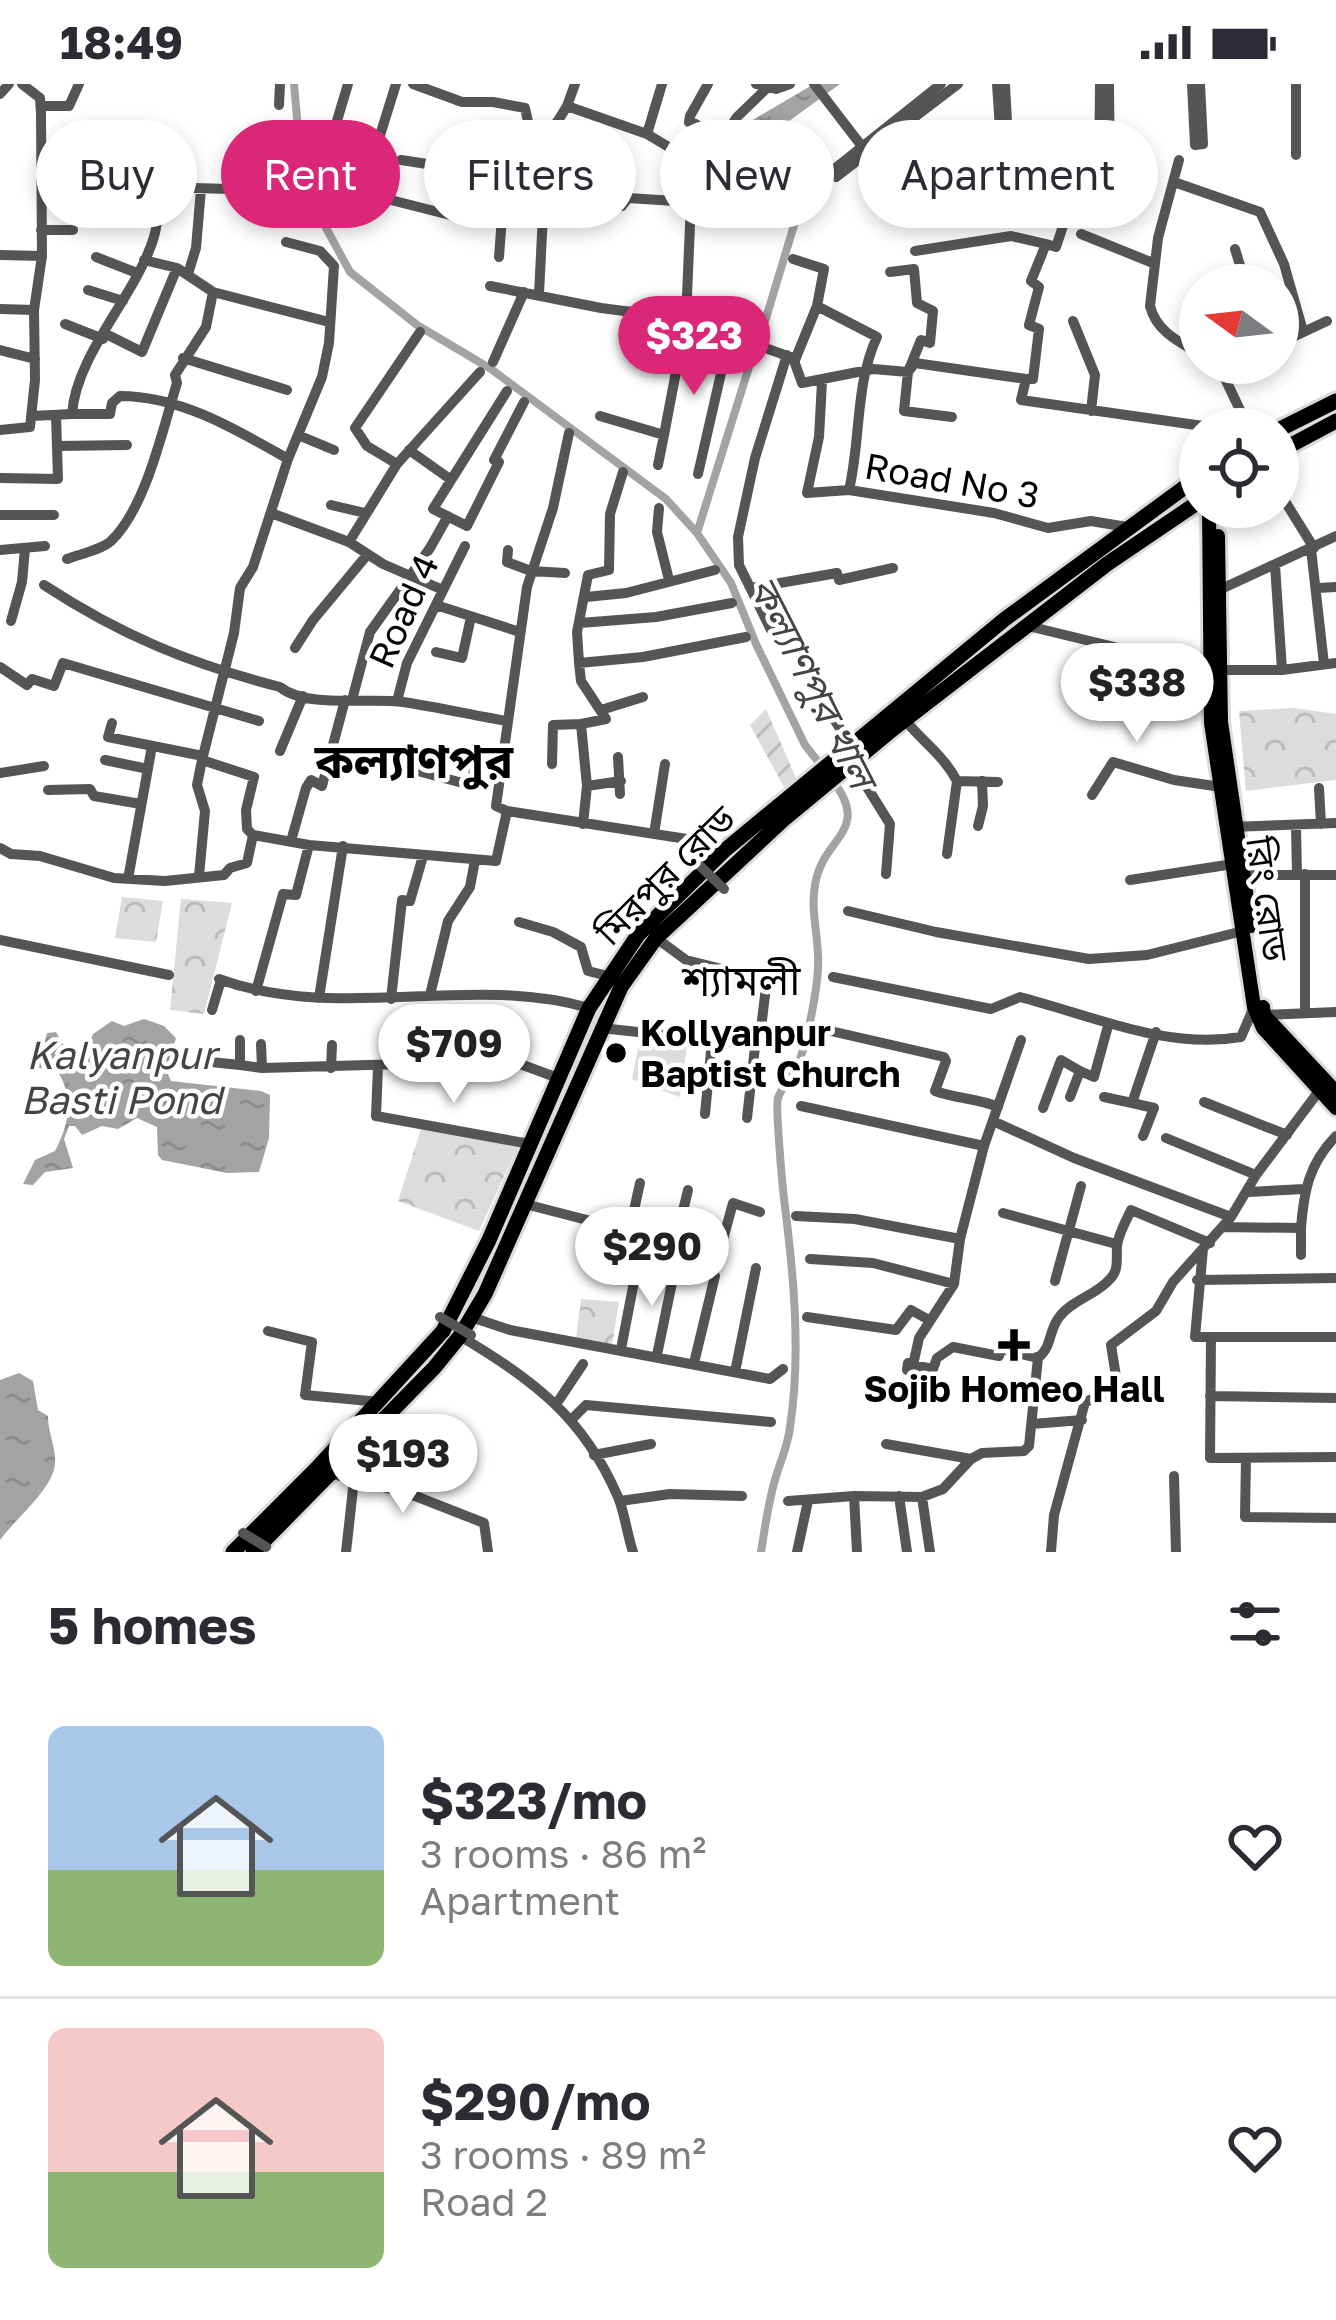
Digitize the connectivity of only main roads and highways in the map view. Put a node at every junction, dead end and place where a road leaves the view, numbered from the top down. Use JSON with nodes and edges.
{"nodes":[{"id":1,"x":1336,"y":401,"type":"edge"},
{"id":2,"x":1299,"y":420,"type":"edge"},
{"id":3,"x":1336,"y":421,"type":"edge"},
{"id":4,"x":1299,"y":441,"type":"edge"},
{"id":5,"x":1179,"y":490,"type":"edge"},
{"id":6,"x":1179,"y":515,"type":"edge"},
{"id":7,"x":1213,"y":528,"type":"edge"},
{"id":8,"x":1215,"y":528,"type":"edge"},
{"id":9,"x":1005,"y":619,"type":"junction"},
{"id":10,"x":1023,"y":630,"type":"junction"},
{"id":11,"x":987,"y":634,"type":"junction"},
{"id":12,"x":999,"y":647,"type":"junction"},
{"id":13,"x":1215,"y":671,"type":"junction"},
{"id":14,"x":847,"y":759,"type":"junction"},
{"id":15,"x":816,"y":785,"type":"junction"},
{"id":16,"x":1232,"y":827,"type":"junction"},
{"id":17,"x":1239,"y":870,"type":"junction"},
{"id":18,"x":1259,"y":1011,"type":"junction"},
{"id":19,"x":1330,"y":1091,"type":"edge"},
{"id":20,"x":1336,"y":1108,"type":"edge"},
{"id":21,"x":465,"y":1324,"type":"junction"},
{"id":22,"x":260,"y":1550,"type":"edge"},
{"id":23,"x":233,"y":1552,"type":"edge"}],
"edges":[{"from":1,"to":2,"type":"highway"},
{"from":3,"to":4,"type":"highway"},
{"from":5,"to":9,"type":"highway","name":"মিরপুর রোড"},
{"from":6,"to":10,"type":"highway","name":"মিরপুর রোড"},
{"from":7,"to":13,"type":"main road","name":"রিং রোড"},
{"from":8,"to":13,"type":"main road","name":"রিং রোড"},
{"from":9,"to":10,"type":"highway"},
{"from":9,"to":11,"type":"highway","name":"মিরপুর রোড"},
{"from":10,"to":12,"type":"highway","name":"মিরপুর রোড"},
{"from":11,"to":12,"type":"highway"},
{"from":11,"to":14,"type":"highway","name":"মিরপুর রোড"},
{"from":12,"to":14,"type":"highway","name":"মিরপুর রোড"},
{"from":13,"to":16,"type":"main road","name":"রিং রোড"},
{"from":13,"to":16,"type":"main road","name":"রিং রোড"},
{"from":14,"to":15,"type":"highway","name":"মিরপুর রোড"},
{"from":15,"to":21,"type":"highway","name":"মিরপুর রোড"},
{"from":15,"to":21,"type":"highway","name":"মিরপুর রোড"},
{"from":16,"to":17,"type":"main road","name":"রিং রোড"},
{"from":17,"to":18,"type":"main road","name":"রিং রোড"},
{"from":17,"to":18,"type":"main road","name":"রিং রোড"},
{"from":18,"to":19,"type":"main road","name":"রিং রোড"},
{"from":19,"to":20,"type":"main road","name":"রিং রোড"},
{"from":21,"to":22,"type":"highway","name":"মিরপুর রোড"},
{"from":21,"to":23,"type":"highway","name":"মিরপুর রোড"}]}
